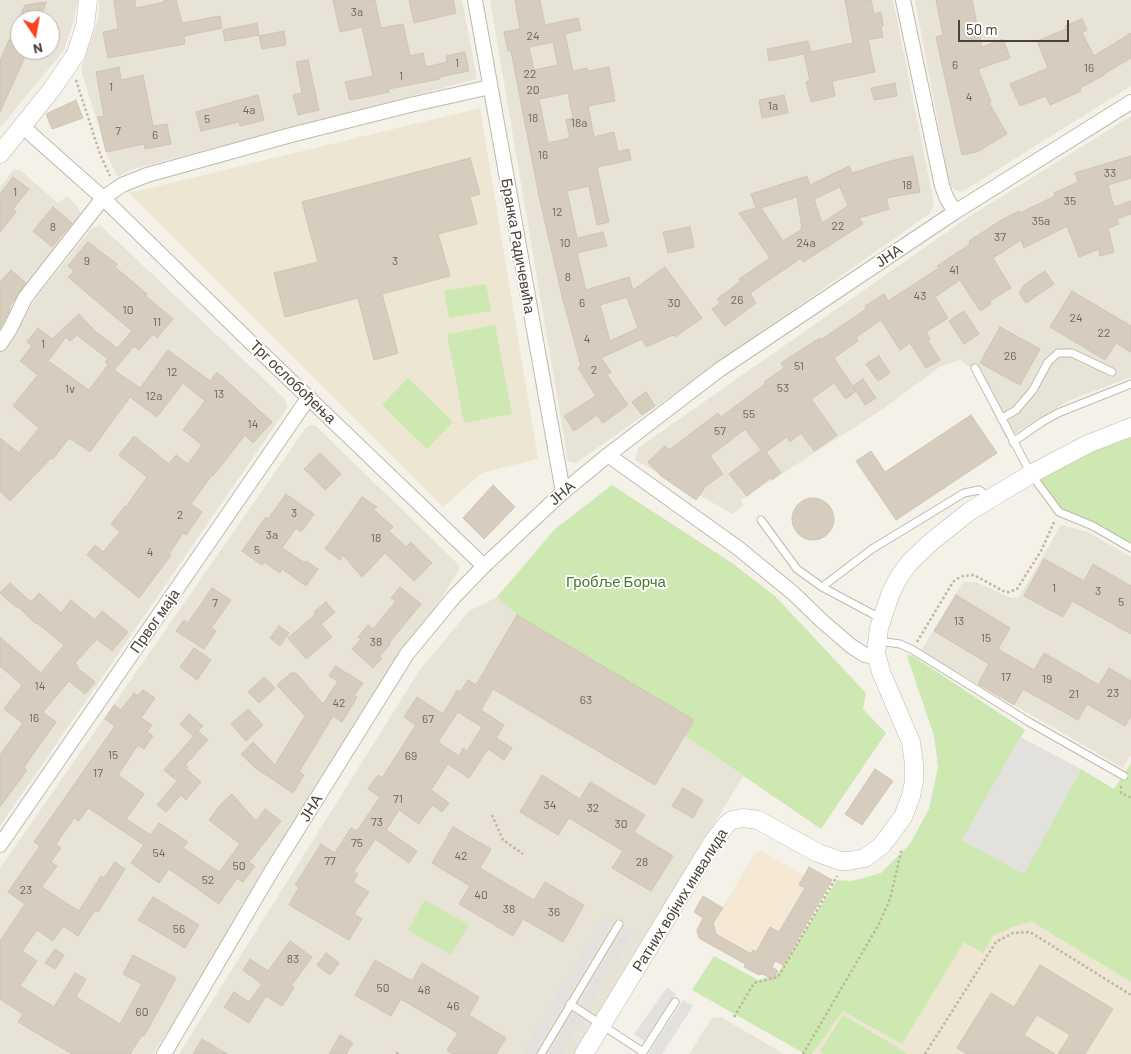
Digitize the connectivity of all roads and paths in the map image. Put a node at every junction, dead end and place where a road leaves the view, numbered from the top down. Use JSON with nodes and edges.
{"nodes":[{"id":1,"x":88,"y":0,"type":"edge"},
{"id":2,"x":474,"y":0,"type":"edge"},
{"id":3,"x":903,"y":0,"type":"edge"},
{"id":4,"x":69,"y":66,"type":"junction"},
{"id":5,"x":490,"y":88,"type":"junction"},
{"id":6,"x":1131,"y":102,"type":"edge"},
{"id":7,"x":22,"y":126,"type":"junction"},
{"id":8,"x":0,"y":154,"type":"edge"},
{"id":9,"x":117,"y":188,"type":"junction"},
{"id":10,"x":104,"y":198,"type":"junction"},
{"id":11,"x":955,"y":212,"type":"junction"},
{"id":12,"x":0,"y":344,"type":"edge"},
{"id":13,"x":975,"y":368,"type":"dead end"},
{"id":14,"x":1112,"y":372,"type":"dead end"},
{"id":15,"x":1131,"y":384,"type":"edge"},
{"id":16,"x":309,"y":397,"type":"junction"},
{"id":17,"x":1001,"y":419,"type":"junction"},
{"id":18,"x":1131,"y":427,"type":"edge"},
{"id":19,"x":1013,"y":442,"type":"junction"},
{"id":20,"x":608,"y":455,"type":"junction"},
{"id":21,"x":1030,"y":474,"type":"junction"},
{"id":22,"x":563,"y":492,"type":"junction"},
{"id":23,"x":991,"y":498,"type":"junction"},
{"id":24,"x":1059,"y":512,"type":"junction"},
{"id":25,"x":761,"y":520,"type":"dead end"},
{"id":26,"x":1131,"y":548,"type":"edge"},
{"id":27,"x":484,"y":566,"type":"junction"},
{"id":28,"x":822,"y":587,"type":"junction"},
{"id":29,"x":882,"y":620,"type":"junction"},
{"id":30,"x":876,"y":649,"type":"junction"},
{"id":31,"x":913,"y":650,"type":"junction"},
{"id":32,"x":1124,"y":776,"type":"joint"},
{"id":33,"x":1131,"y":798,"type":"edge"},
{"id":34,"x":492,"y":816,"type":"dead end"},
{"id":35,"x":0,"y":845,"type":"edge"},
{"id":36,"x":902,"y":848,"type":"dead end"},
{"id":37,"x":523,"y":854,"type":"dead end"},
{"id":38,"x":836,"y":860,"type":"junction"},
{"id":39,"x":618,"y":924,"type":"dead end"},
{"id":40,"x":1131,"y":995,"type":"edge"},
{"id":41,"x":675,"y":1002,"type":"dead end"},
{"id":42,"x":570,"y":1004,"type":"junction"},
{"id":43,"x":734,"y":1017,"type":"dead end"},
{"id":44,"x":602,"y":1025,"type":"junction"},
{"id":45,"x":642,"y":1053,"type":"edge"},
{"id":46,"x":164,"y":1054,"type":"edge"},
{"id":47,"x":541,"y":1054,"type":"edge"},
{"id":48,"x":584,"y":1054,"type":"edge"},
{"id":49,"x":803,"y":1054,"type":"edge"},
{"id":50,"x":925,"y":1054,"type":"edge"}],
"edges":[{"from":1,"to":4,"type":"street"},
{"from":2,"to":5,"type":"street","name":"Бранка Радичевића"},
{"from":3,"to":11,"type":"street"},
{"from":4,"to":7,"type":"street"},
{"from":4,"to":9,"type":"path"},
{"from":5,"to":9,"type":"street"},
{"from":5,"to":22,"type":"street","name":"Бранка Радичевића"},
{"from":6,"to":11,"type":"street","name":"ЈНА"},
{"from":7,"to":8,"type":"street"},
{"from":7,"to":10,"type":"street","name":"Трг ослобођења"},
{"from":9,"to":10,"type":"street"},
{"from":10,"to":12,"type":"street"},
{"from":10,"to":16,"type":"street","name":"Трг ослобођења"},
{"from":11,"to":20,"type":"street","name":"ЈНА"},
{"from":13,"to":17,"type":"lane"},
{"from":14,"to":17,"type":"lane"},
{"from":15,"to":19,"type":"lane"},
{"from":16,"to":27,"type":"street","name":"Трг ослобођења"},
{"from":16,"to":35,"type":"street","name":"Првог маја"},
{"from":17,"to":19,"type":"lane"},
{"from":18,"to":21,"type":"street"},
{"from":19,"to":21,"type":"lane"},
{"from":20,"to":22,"type":"street","name":"ЈНА"},
{"from":20,"to":30,"type":"street"},
{"from":21,"to":23,"type":"street"},
{"from":21,"to":24,"type":"lane"},
{"from":22,"to":27,"type":"street","name":"ЈНА"},
{"from":23,"to":28,"type":"lane"},
{"from":23,"to":29,"type":"street"},
{"from":24,"to":26,"type":"lane"},
{"from":24,"to":31,"type":"path"},
{"from":25,"to":28,"type":"lane"},
{"from":27,"to":46,"type":"street","name":"ЈНА"},
{"from":28,"to":29,"type":"lane"},
{"from":29,"to":30,"type":"street"},
{"from":30,"to":31,"type":"lane"},
{"from":30,"to":38,"type":"street","name":"Ратних војних инвалида"},
{"from":31,"to":32,"type":"lane"},
{"from":32,"to":33,"type":"path"},
{"from":34,"to":37,"type":"path"},
{"from":36,"to":49,"type":"path"},
{"from":38,"to":43,"type":"path"},
{"from":38,"to":44,"type":"street","name":"Ратних војних инвалида"},
{"from":39,"to":42,"type":"lane"},
{"from":40,"to":50,"type":"path"},
{"from":41,"to":45,"type":"lane"},
{"from":42,"to":44,"type":"lane"},
{"from":42,"to":47,"type":"lane"},
{"from":44,"to":45,"type":"lane"},
{"from":44,"to":48,"type":"street","name":"Ратних војних инвалида"}]}
